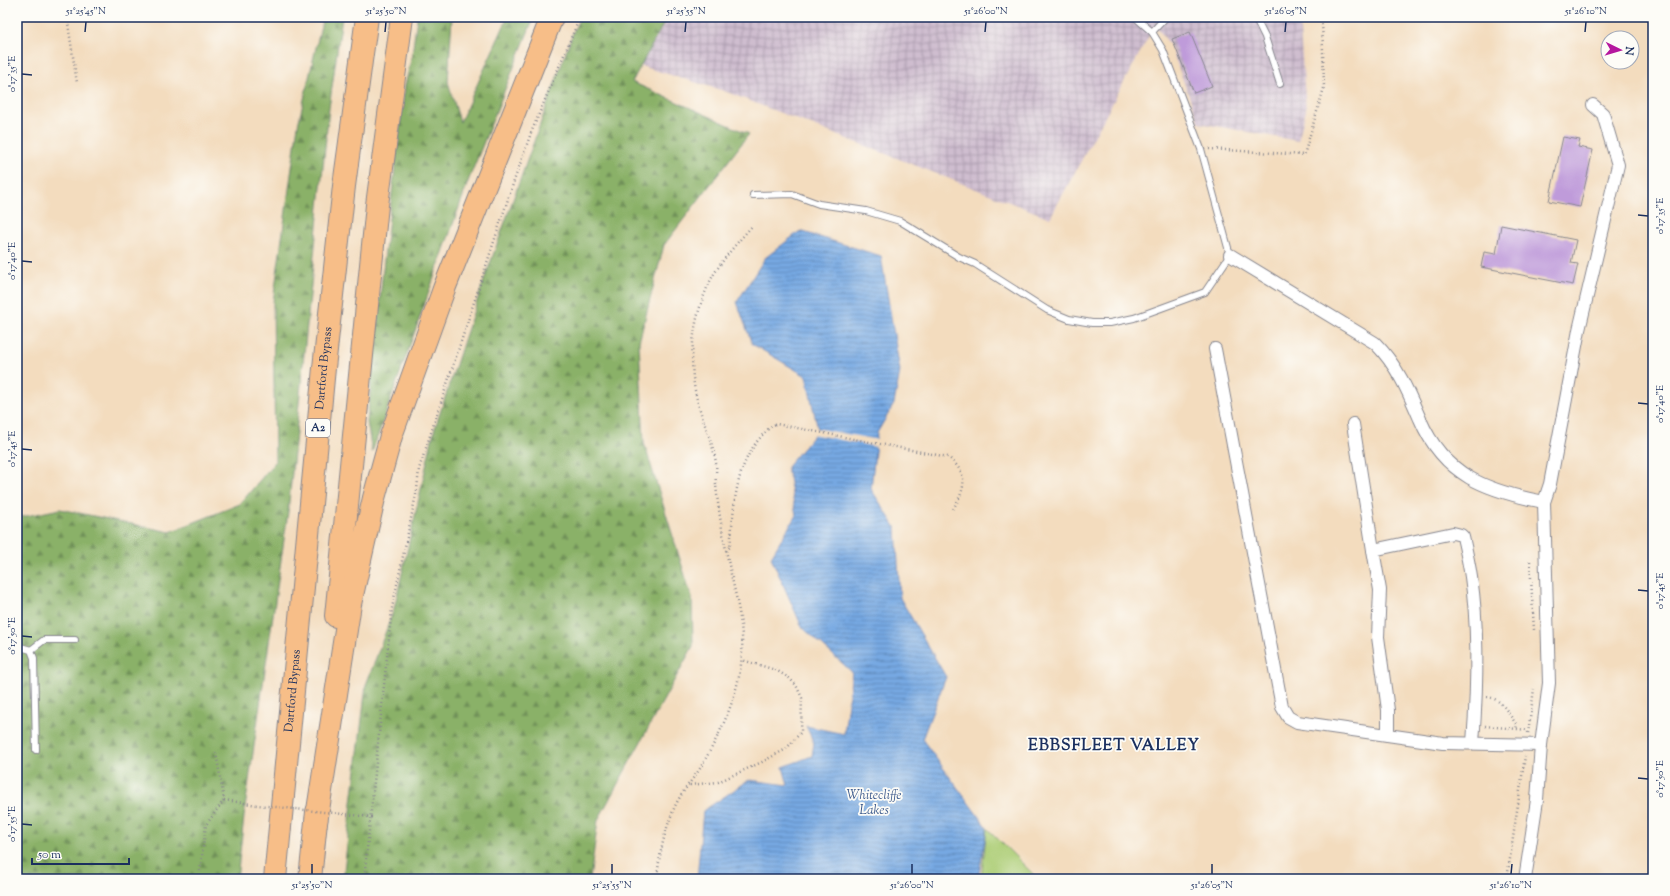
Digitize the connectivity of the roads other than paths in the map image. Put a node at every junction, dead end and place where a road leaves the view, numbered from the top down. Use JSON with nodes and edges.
{"nodes":[{"id":1,"x":367,"y":17,"type":"edge"},
{"id":2,"x":402,"y":17,"type":"edge"},
{"id":3,"x":552,"y":17,"type":"edge"},
{"id":4,"x":1135,"y":17,"type":"edge"},
{"id":5,"x":1166,"y":17,"type":"edge"},
{"id":6,"x":1255,"y":17,"type":"edge"},
{"id":7,"x":1152,"y":32,"type":"junction"},
{"id":8,"x":1280,"y":84,"type":"dead end"},
{"id":9,"x":1593,"y":105,"type":"dead end"},
{"id":10,"x":1194,"y":130,"type":"junction"},
{"id":11,"x":1188,"y":133,"type":"dead end"},
{"id":12,"x":752,"y":195,"type":"dead end"},
{"id":13,"x":1230,"y":255,"type":"junction"},
{"id":14,"x":1215,"y":349,"type":"dead end"},
{"id":15,"x":1353,"y":424,"type":"dead end"},
{"id":16,"x":1544,"y":502,"type":"junction"},
{"id":17,"x":1373,"y":550,"type":"junction"},
{"id":18,"x":74,"y":640,"type":"dead end"},
{"id":19,"x":17,"y":646,"type":"edge"},
{"id":20,"x":31,"y":650,"type":"junction"},
{"id":21,"x":1388,"y":735,"type":"junction"},
{"id":22,"x":1473,"y":743,"type":"junction"},
{"id":23,"x":1541,"y":745,"type":"junction"},
{"id":24,"x":36,"y":750,"type":"dead end"},
{"id":25,"x":317,"y":814,"type":"junction"},
{"id":26,"x":275,"y":879,"type":"edge"},
{"id":27,"x":310,"y":879,"type":"edge"},
{"id":28,"x":1525,"y":879,"type":"edge"}],
"edges":[{"from":1,"to":26,"type":"highway","name":"Dartford Bypass","number":"A2"},
{"from":2,"to":25,"type":"highway"},
{"from":3,"to":25,"type":"highway"},
{"from":4,"to":7,"type":"lane"},
{"from":5,"to":7,"type":"lane"},
{"from":6,"to":8,"type":"lane"},
{"from":7,"to":10,"type":"lane"},
{"from":9,"to":16,"type":"street"},
{"from":10,"to":11,"type":"lane"},
{"from":10,"to":13,"type":"lane"},
{"from":12,"to":13,"type":"lane"},
{"from":13,"to":16,"type":"street"},
{"from":14,"to":21,"type":"street"},
{"from":15,"to":17,"type":"street"},
{"from":16,"to":23,"type":"street"},
{"from":17,"to":21,"type":"street"},
{"from":17,"to":22,"type":"street"},
{"from":18,"to":20,"type":"lane"},
{"from":19,"to":20,"type":"lane"},
{"from":20,"to":24,"type":"lane"},
{"from":21,"to":22,"type":"street"},
{"from":22,"to":23,"type":"street"},
{"from":23,"to":28,"type":"street"},
{"from":25,"to":27,"type":"highway"}]}
